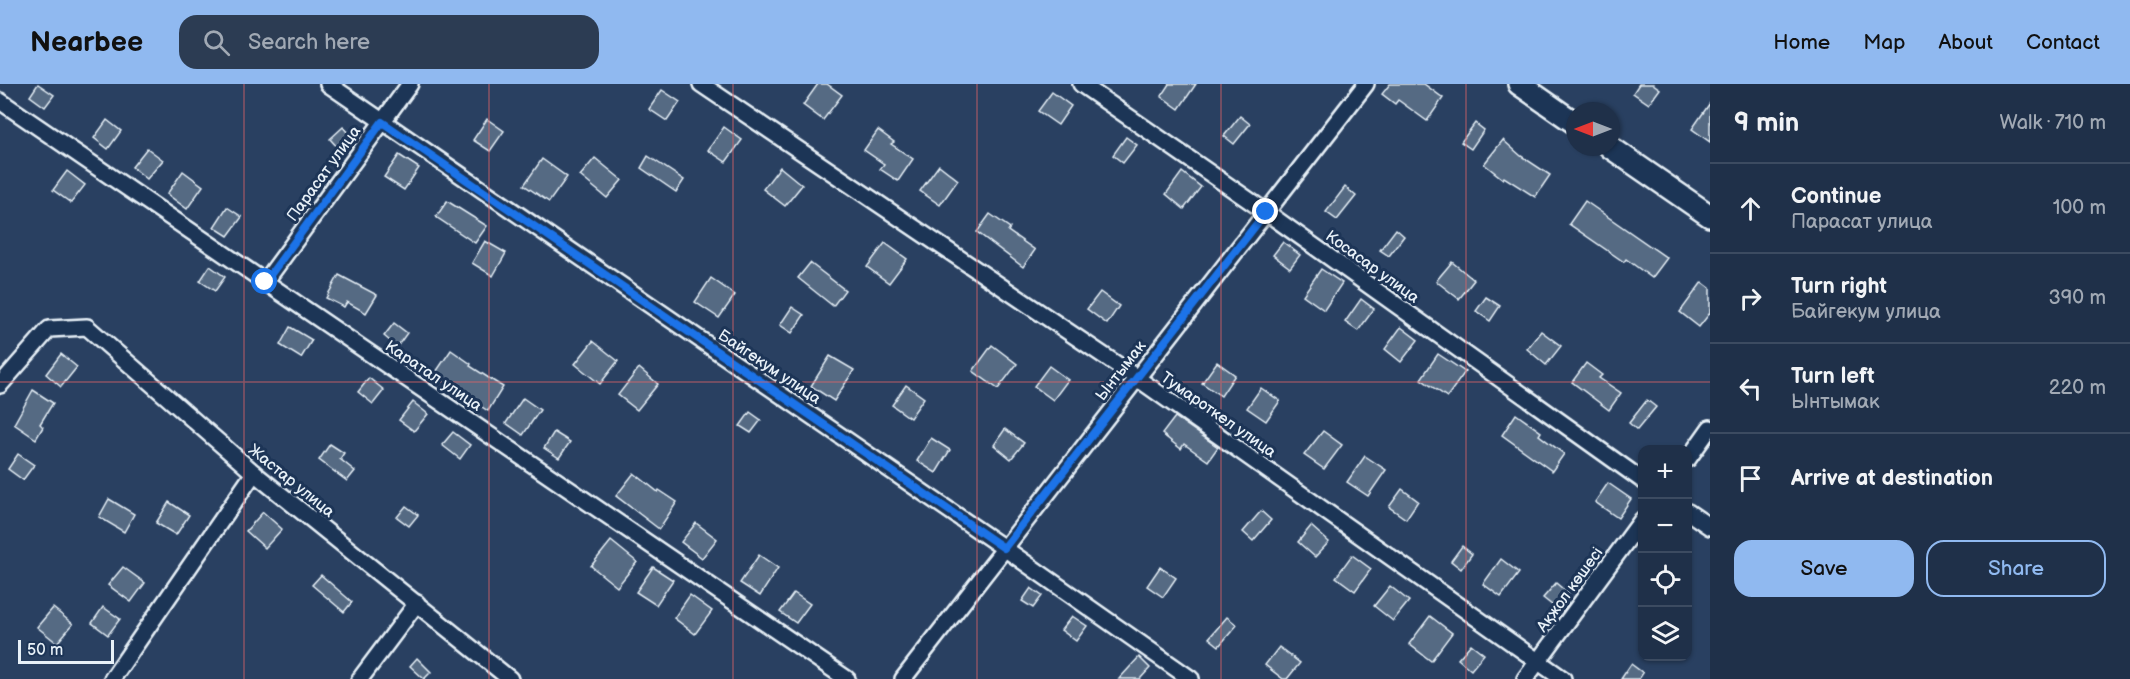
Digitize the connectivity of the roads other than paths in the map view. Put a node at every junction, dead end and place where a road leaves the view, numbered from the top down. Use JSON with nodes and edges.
{"nodes":[{"id":1,"x":328,"y":84,"type":"edge"},
{"id":2,"x":410,"y":84,"type":"edge"},
{"id":3,"x":701,"y":84,"type":"edge"},
{"id":4,"x":1081,"y":84,"type":"edge"},
{"id":5,"x":1366,"y":84,"type":"edge"},
{"id":6,"x":1519,"y":84,"type":"edge"},
{"id":7,"x":0,"y":101,"type":"edge"},
{"id":8,"x":1566,"y":117,"type":"edge"},
{"id":9,"x":382,"y":122,"type":"junction"},
{"id":10,"x":1620,"y":154,"type":"edge"},
{"id":11,"x":1266,"y":212,"type":"junction"},
{"id":12,"x":1710,"y":216,"type":"edge"},
{"id":13,"x":265,"y":282,"type":"junction"},
{"id":14,"x":1137,"y":378,"type":"junction"},
{"id":15,"x":0,"y":383,"type":"edge"},
{"id":16,"x":1710,"y":428,"type":"edge"},
{"id":17,"x":1692,"y":453,"type":"edge"},
{"id":18,"x":254,"y":473,"type":"junction"},
{"id":19,"x":1638,"y":477,"type":"edge"},
{"id":20,"x":1692,"y":515,"type":"edge"},
{"id":21,"x":1638,"y":525,"type":"edge"},
{"id":22,"x":1710,"y":527,"type":"edge"},
{"id":23,"x":1004,"y":548,"type":"junction"},
{"id":24,"x":417,"y":603,"type":"junction"},
{"id":25,"x":1538,"y":662,"type":"junction"},
{"id":26,"x":112,"y":679,"type":"edge"},
{"id":27,"x":360,"y":679,"type":"edge"},
{"id":28,"x":510,"y":679,"type":"edge"},
{"id":29,"x":848,"y":679,"type":"edge"},
{"id":30,"x":903,"y":679,"type":"edge"},
{"id":31,"x":1191,"y":679,"type":"edge"},
{"id":32,"x":1526,"y":679,"type":"edge"},
{"id":33,"x":1563,"y":679,"type":"edge"}],
"edges":[{"from":1,"to":9,"type":"street","name":"Байгекум улица"},
{"from":2,"to":9,"type":"street","name":"Парасат улица"},
{"from":3,"to":14,"type":"street","name":"Тумароткел улица"},
{"from":4,"to":11,"type":"street","name":"Косасар улица"},
{"from":5,"to":11,"type":"street","name":"Ынтымак"},
{"from":6,"to":8,"type":"main road"},
{"from":7,"to":13,"type":"street","name":"Каратал улица"},
{"from":9,"to":13,"type":"street","name":"Парасат улица"},
{"from":9,"to":23,"type":"street","name":"Байгекум улица"},
{"from":10,"to":12,"type":"main road"},
{"from":11,"to":14,"type":"street","name":"Ынтымак"},
{"from":11,"to":19,"type":"street","name":"Косасар улица"},
{"from":13,"to":29,"type":"street","name":"Каратал улица"},
{"from":14,"to":23,"type":"street","name":"Ынтымак"},
{"from":14,"to":25,"type":"street","name":"Тумароткел улица"},
{"from":15,"to":18,"type":"street","name":"Жастар улица"},
{"from":16,"to":17,"type":"street"},
{"from":18,"to":24,"type":"street","name":"Жастар улица"},
{"from":18,"to":26,"type":"street"},
{"from":20,"to":22,"type":"street"},
{"from":21,"to":25,"type":"street","name":"Ақжол көшесі"},
{"from":23,"to":30,"type":"street","name":"Ынтымак"},
{"from":23,"to":31,"type":"street","name":"Байгекум улица"},
{"from":24,"to":27,"type":"street"},
{"from":24,"to":28,"type":"street","name":"Жастар улица"},
{"from":25,"to":32,"type":"street","name":"Ақжол көшесі"},
{"from":25,"to":33,"type":"street","name":"Тумароткел улица"}]}
